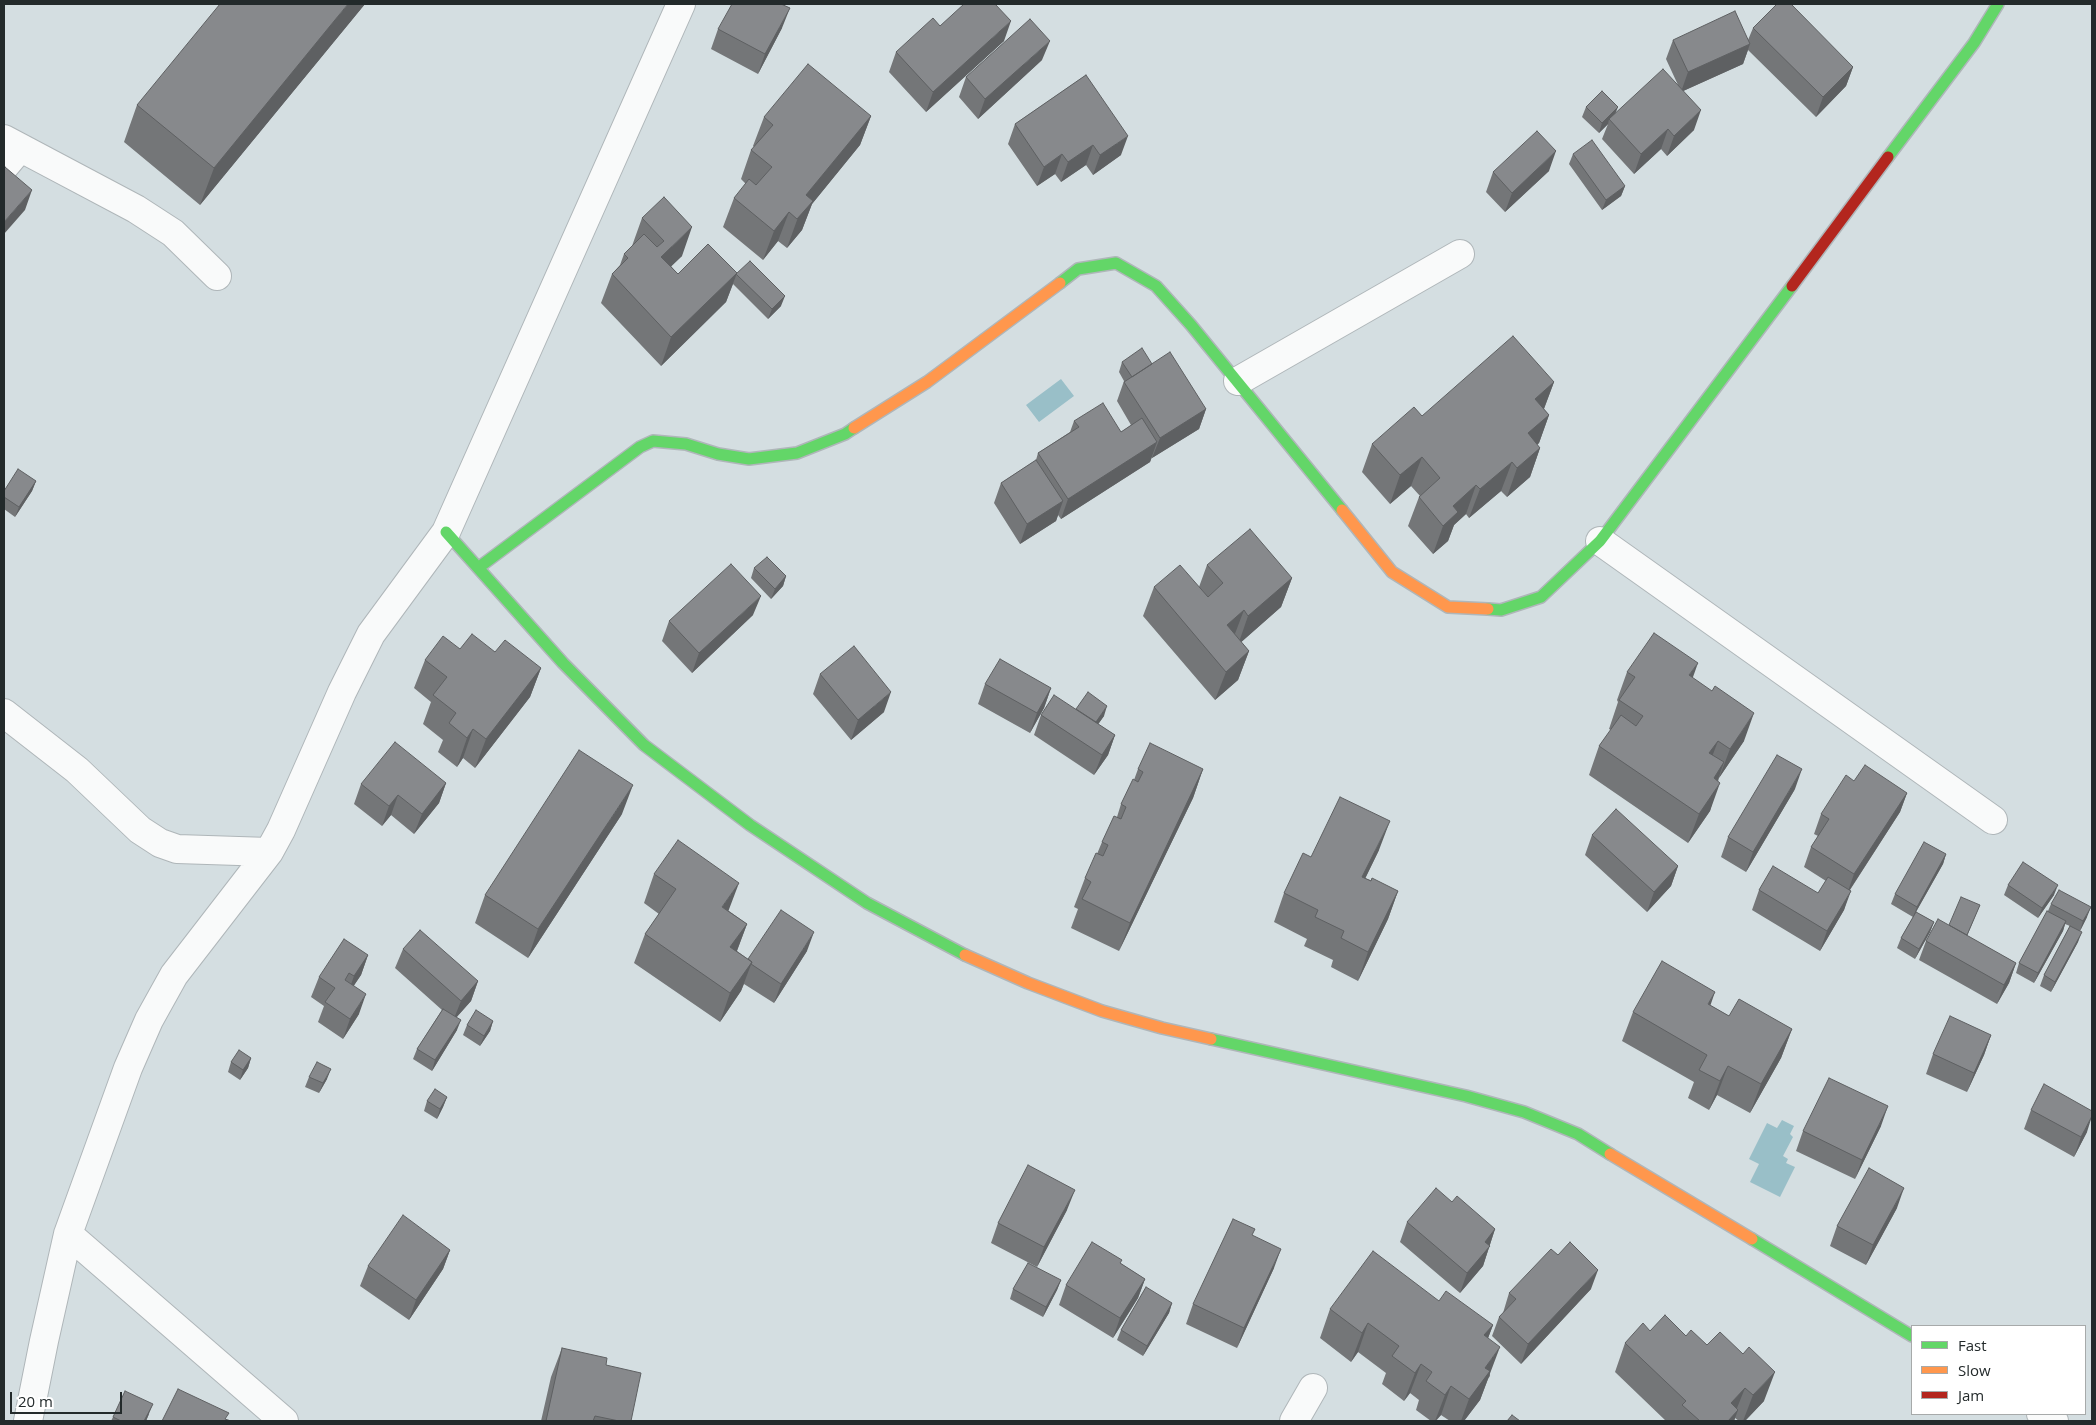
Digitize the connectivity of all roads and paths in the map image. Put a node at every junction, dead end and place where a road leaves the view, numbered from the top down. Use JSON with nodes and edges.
{"nodes":[{"id":1,"x":681,"y":4,"type":"edge"},
{"id":2,"x":1998,"y":4,"type":"edge"},
{"id":3,"x":9,"y":151,"type":"edge"},
{"id":4,"x":1460,"y":254,"type":"dead end"},
{"id":5,"x":217,"y":276,"type":"dead end"},
{"id":6,"x":1238,"y":381,"type":"junction"},
{"id":7,"x":446,"y":532,"type":"junction"},
{"id":8,"x":1600,"y":541,"type":"junction"},
{"id":9,"x":478,"y":568,"type":"junction"},
{"id":10,"x":4,"y":713,"type":"edge"},
{"id":11,"x":1993,"y":820,"type":"dead end"},
{"id":12,"x":269,"y":852,"type":"junction"},
{"id":13,"x":68,"y":1234,"type":"junction"},
{"id":14,"x":1911,"y":1335,"type":"edge"},
{"id":15,"x":1313,"y":1388,"type":"dead end"},
{"id":16,"x":2043,"y":1415,"type":"edge"},
{"id":17,"x":28,"y":1421,"type":"edge"},
{"id":18,"x":284,"y":1421,"type":"edge"},
{"id":19,"x":1294,"y":1421,"type":"edge"},
{"id":20,"x":2054,"y":1421,"type":"edge"}],
"edges":[{"from":1,"to":7,"type":"street"},
{"from":2,"to":8,"type":"street"},
{"from":3,"to":5,"type":"street"},
{"from":4,"to":6,"type":"street"},
{"from":6,"to":8,"type":"street"},
{"from":6,"to":9,"type":"street"},
{"from":7,"to":9,"type":"street"},
{"from":7,"to":12,"type":"street"},
{"from":8,"to":11,"type":"street"},
{"from":9,"to":14,"type":"street"},
{"from":10,"to":12,"type":"street"},
{"from":12,"to":13,"type":"street"},
{"from":13,"to":17,"type":"street"},
{"from":13,"to":18,"type":"street"},
{"from":15,"to":19,"type":"street"},
{"from":16,"to":20,"type":"street"}]}
